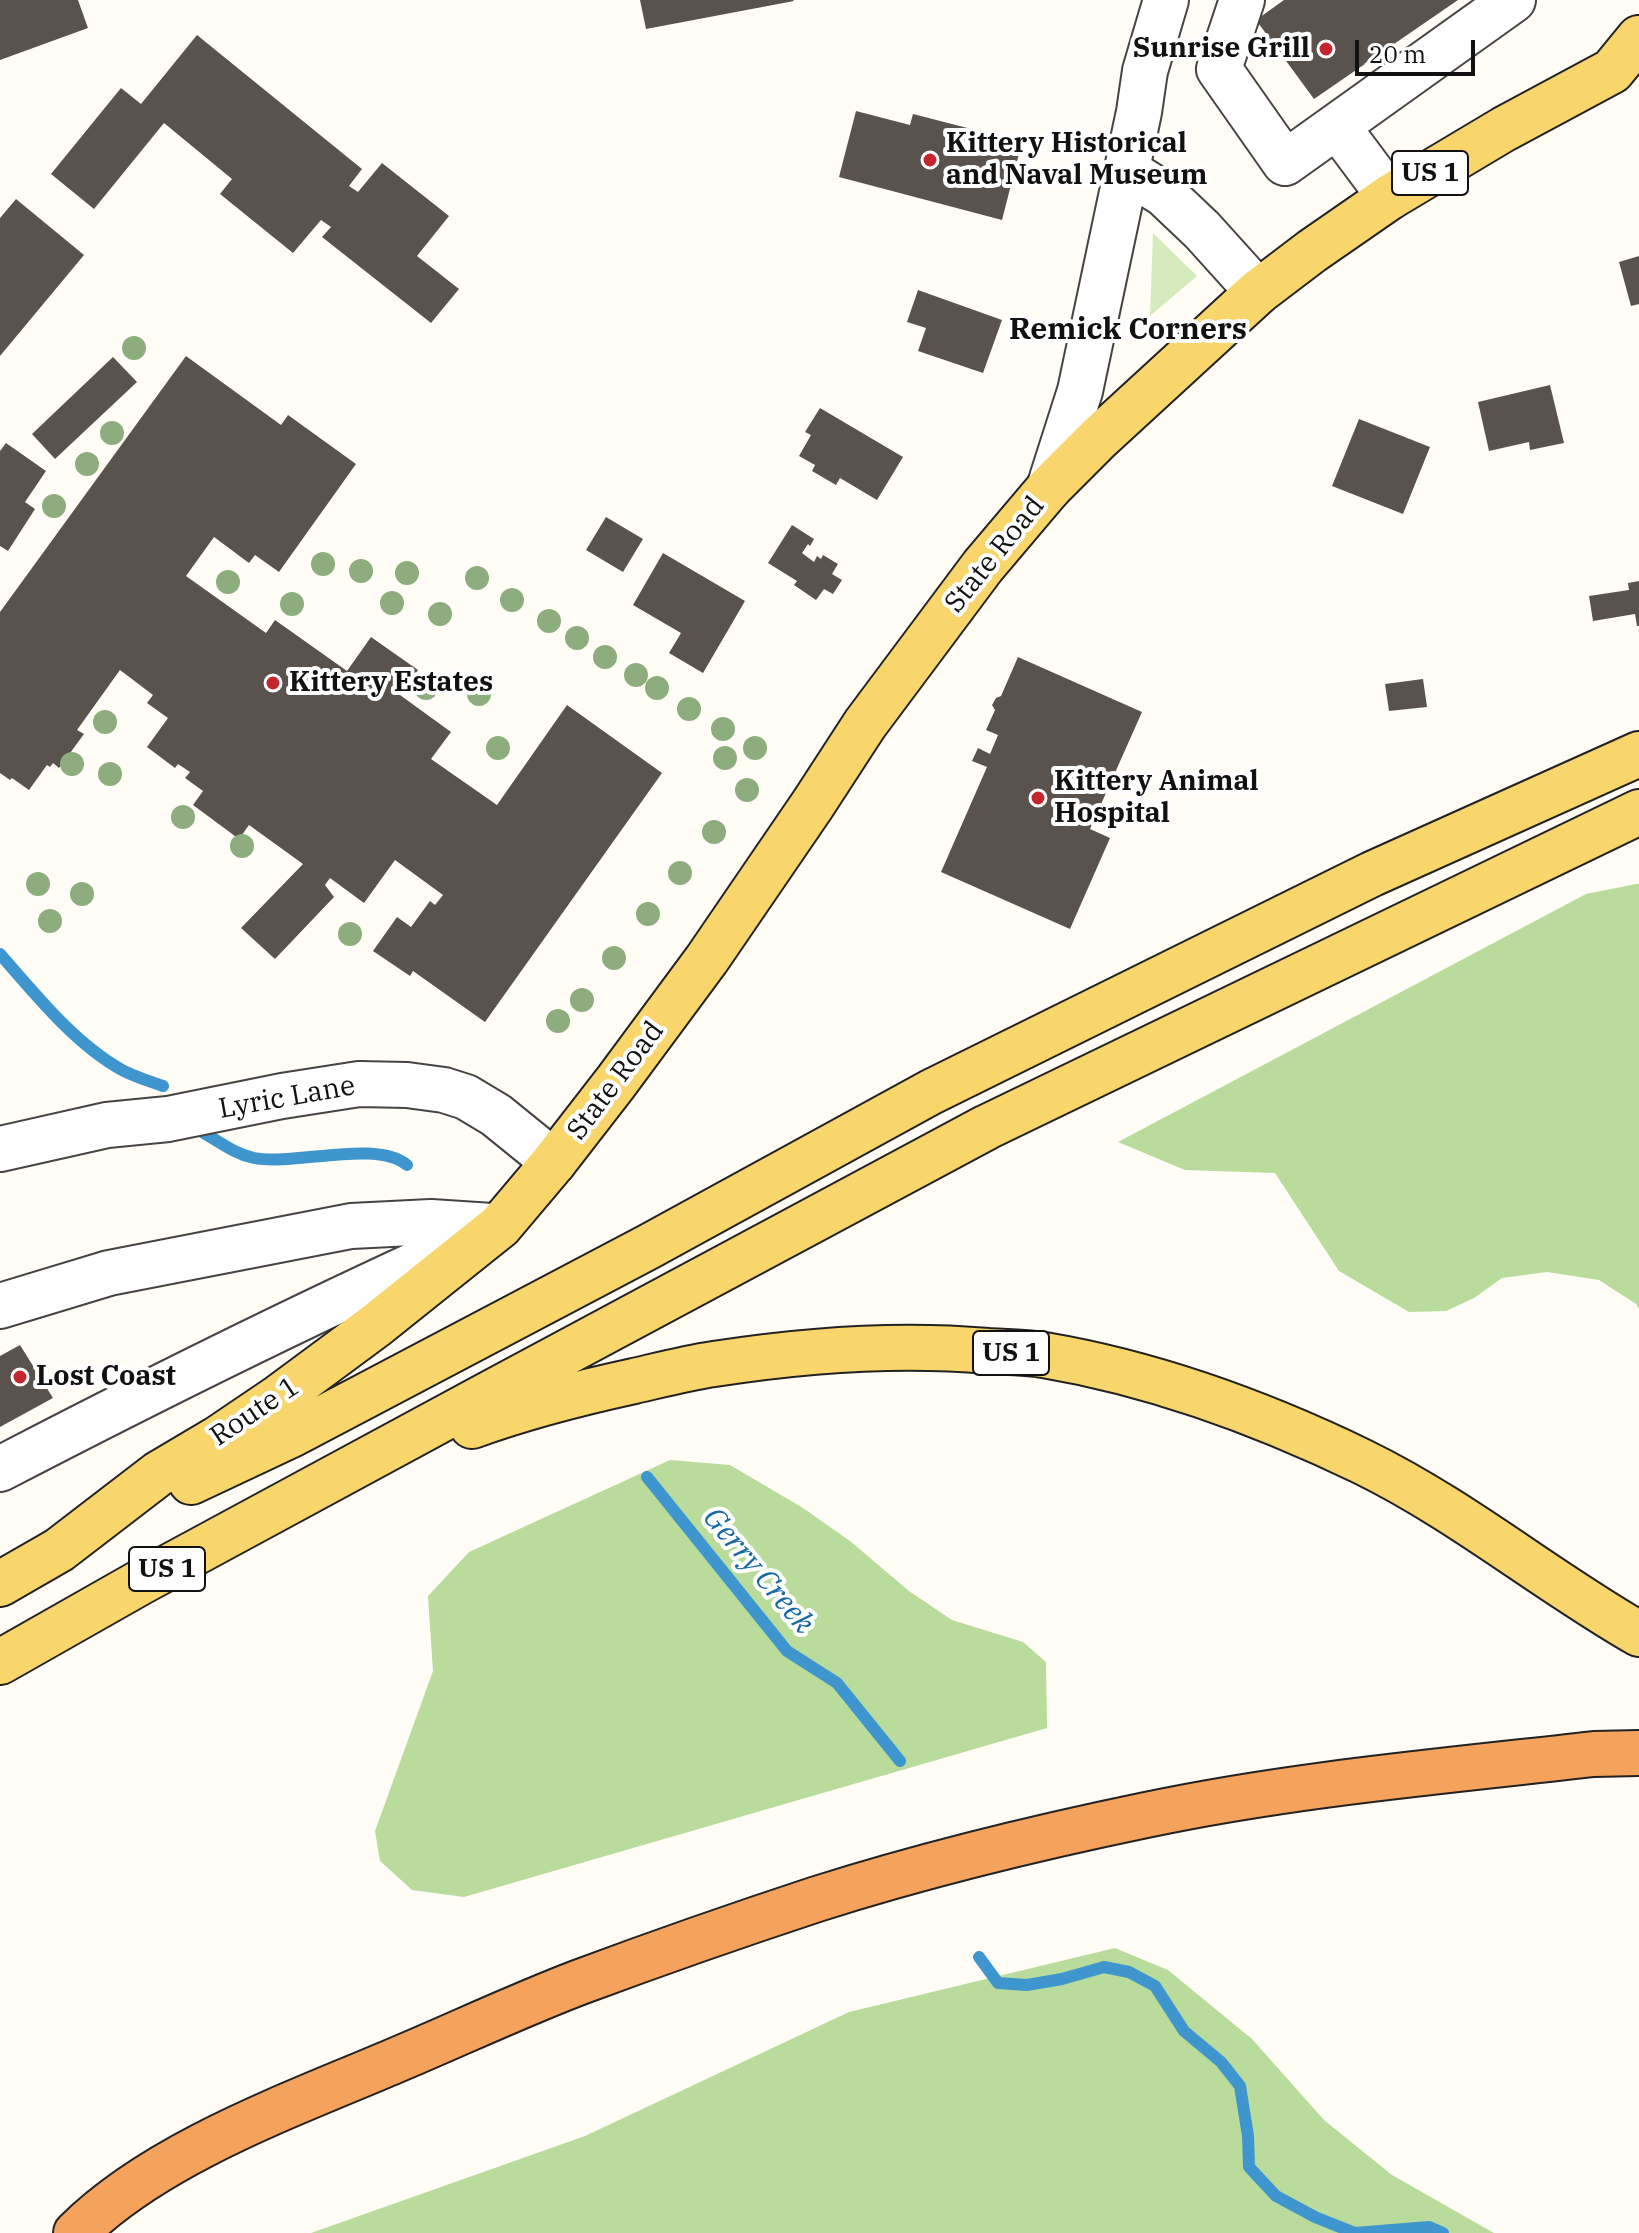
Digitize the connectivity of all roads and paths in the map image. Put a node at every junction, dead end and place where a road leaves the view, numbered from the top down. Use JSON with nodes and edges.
{"nodes":[{"id":1,"x":1166,"y":0,"type":"edge"},
{"id":2,"x":1242,"y":0,"type":"edge"},
{"id":3,"x":1513,"y":0,"type":"edge"},
{"id":4,"x":1630,"y":60,"type":"edge"},
{"id":5,"x":1337,"y":126,"type":"junction"},
{"id":6,"x":1127,"y":171,"type":"junction"},
{"id":7,"x":1390,"y":197,"type":"junction"},
{"id":8,"x":1258,"y":292,"type":"junction"},
{"id":9,"x":1049,"y":488,"type":"junction"},
{"id":10,"x":1639,"y":754,"type":"edge"},
{"id":11,"x":1639,"y":812,"type":"edge"},
{"id":12,"x":0,"y":1149,"type":"edge"},
{"id":13,"x":554,"y":1162,"type":"junction"},
{"id":14,"x":500,"y":1226,"type":"junction"},
{"id":15,"x":0,"y":1306,"type":"edge"},
{"id":16,"x":0,"y":1469,"type":"edge"},
{"id":17,"x":335,"y":1479,"type":"junction"},
{"id":18,"x":59,"y":1550,"type":"junction"},
{"id":19,"x":0,"y":1584,"type":"edge"},
{"id":20,"x":1639,"y":1634,"type":"edge"},
{"id":21,"x":0,"y":1662,"type":"edge"},
{"id":22,"x":1639,"y":1753,"type":"edge"},
{"id":23,"x":76,"y":2233,"type":"edge"}],
"edges":[{"from":1,"to":6,"type":"street"},
{"from":2,"to":5,"type":"street"},
{"from":3,"to":5,"type":"street"},
{"from":4,"to":7,"type":"main road","name":"State Road","number":"US 1"},
{"from":5,"to":7,"type":"street"},
{"from":6,"to":8,"type":"street"},
{"from":6,"to":9,"type":"street"},
{"from":7,"to":8,"type":"main road","name":"State Road","number":"US 1"},
{"from":8,"to":9,"type":"main road","name":"State Road","number":"US 1"},
{"from":9,"to":13,"type":"main road","name":"State Road","number":"US 1"},
{"from":10,"to":18,"type":"main road"},
{"from":11,"to":17,"type":"main road"},
{"from":12,"to":13,"type":"street","name":"Lyric Lane"},
{"from":13,"to":14,"type":"main road","name":"State Road","number":"US 1"},
{"from":14,"to":15,"type":"street"},
{"from":14,"to":16,"type":"street"},
{"from":14,"to":18,"type":"main road","name":"Route 1","number":"US 1"},
{"from":17,"to":20,"type":"main road","number":"US 1"},
{"from":17,"to":21,"type":"main road","number":"US 1"},
{"from":18,"to":19,"type":"main road","name":"Route 1","number":"US 1"},
{"from":22,"to":23,"type":"highway"}]}
